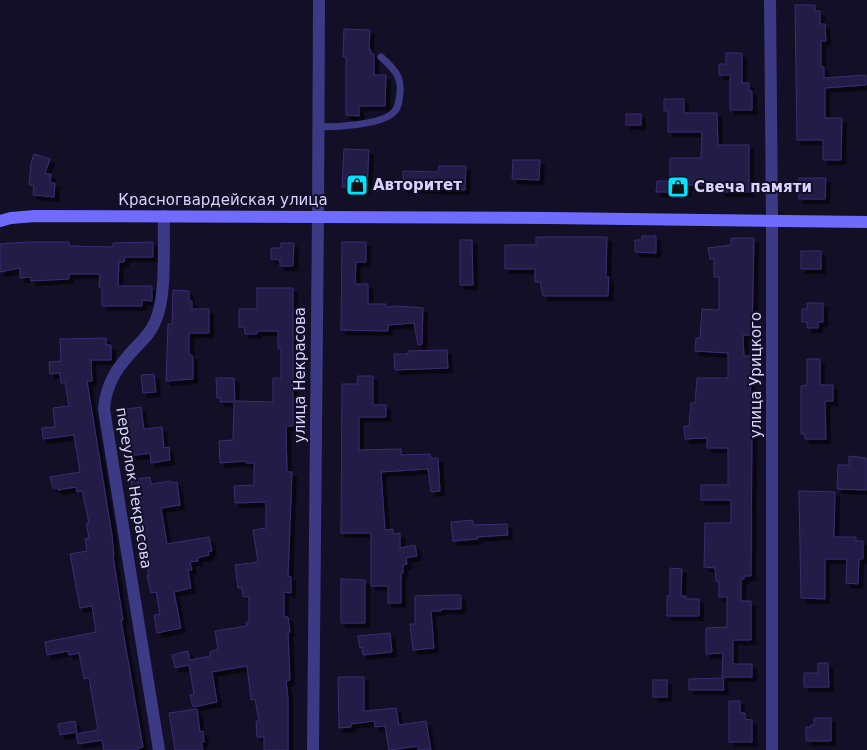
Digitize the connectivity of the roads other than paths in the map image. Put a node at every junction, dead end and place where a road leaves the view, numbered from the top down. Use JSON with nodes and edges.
{"nodes":[{"id":1,"x":320,"y":0,"type":"edge"},
{"id":2,"x":770,"y":0,"type":"edge"},
{"id":3,"x":381,"y":57,"type":"dead end"},
{"id":4,"x":318,"y":127,"type":"junction"},
{"id":5,"x":164,"y":216,"type":"junction"},
{"id":6,"x":318,"y":217,"type":"junction"},
{"id":7,"x":0,"y":221,"type":"edge"},
{"id":8,"x":772,"y":222,"type":"junction"},
{"id":9,"x":867,"y":222,"type":"edge"},
{"id":10,"x":159,"y":750,"type":"edge"},
{"id":11,"x":313,"y":750,"type":"edge"},
{"id":12,"x":772,"y":750,"type":"edge"}],
"edges":[{"from":1,"to":4,"type":"street","name":"улица Некрасова"},
{"from":2,"to":8,"type":"street","name":"улица Урицкого"},
{"from":3,"to":4,"type":"lane"},
{"from":4,"to":6,"type":"street","name":"улица Некрасова"},
{"from":5,"to":6,"type":"main road","name":"Красногвардейская улица"},
{"from":5,"to":7,"type":"main road","name":"Красногвардейская улица"},
{"from":5,"to":10,"type":"street","name":"переулок Некрасова"},
{"from":6,"to":8,"type":"main road","name":"Красногвардейская улица"},
{"from":6,"to":11,"type":"street","name":"улица Некрасова"},
{"from":8,"to":9,"type":"main road","name":"Красногвардейская улица"},
{"from":8,"to":12,"type":"street","name":"улица Урицкого"}]}
